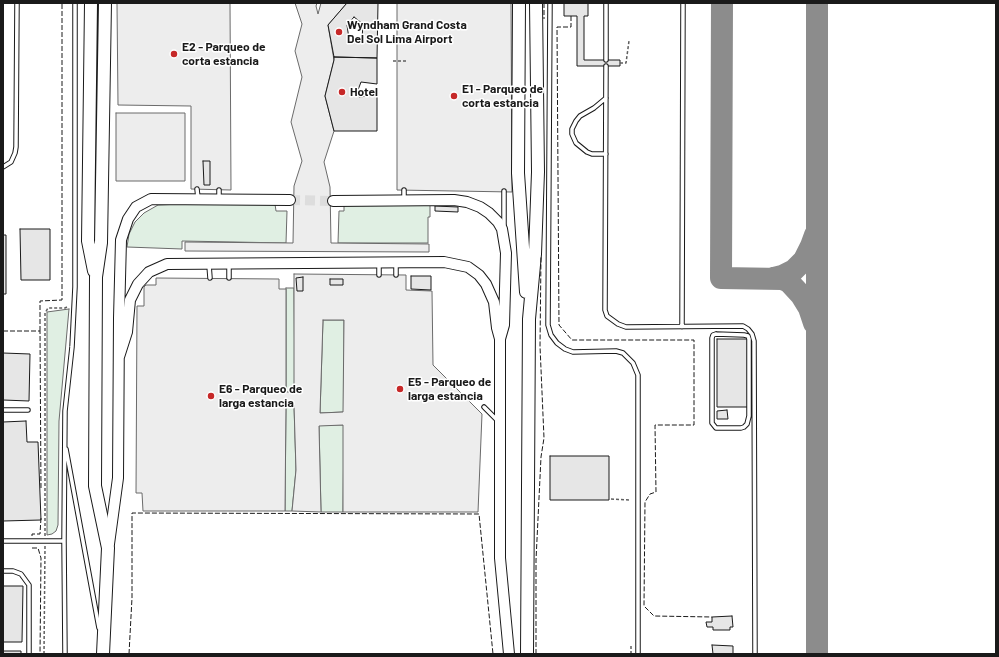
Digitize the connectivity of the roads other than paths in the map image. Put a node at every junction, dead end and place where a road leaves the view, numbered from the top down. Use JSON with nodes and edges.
{"nodes":[{"id":1,"x":16,"y":3,"type":"edge"},
{"id":2,"x":75,"y":3,"type":"edge"},
{"id":3,"x":91,"y":3,"type":"edge"},
{"id":4,"x":105,"y":3,"type":"edge"},
{"id":5,"x":520,"y":3,"type":"edge"},
{"id":6,"x":536,"y":3,"type":"edge"},
{"id":7,"x":550,"y":3,"type":"edge"},
{"id":8,"x":606,"y":3,"type":"edge"},
{"id":9,"x":684,"y":3,"type":"edge"},
{"id":10,"x":606,"y":60,"type":"dead end"},
{"id":11,"x":606,"y":66,"type":"dead end"},
{"id":12,"x":606,"y":98,"type":"junction"},
{"id":13,"x":606,"y":154,"type":"junction"},
{"id":14,"x":3,"y":167,"type":"edge"},
{"id":15,"x":404,"y":190,"type":"dead end"},
{"id":16,"x":504,"y":192,"type":"dead end"},
{"id":17,"x":290,"y":200,"type":"tunnel mouth"},
{"id":18,"x":333,"y":200,"type":"tunnel mouth"},
{"id":19,"x":404,"y":200,"type":"junction"},
{"id":20,"x":504,"y":234,"type":"junction"},
{"id":21,"x":379,"y":263,"type":"junction"},
{"id":22,"x":396,"y":263,"type":"junction"},
{"id":23,"x":210,"y":264,"type":"junction"},
{"id":24,"x":229,"y":264,"type":"junction"},
{"id":25,"x":379,"y":275,"type":"dead end"},
{"id":26,"x":396,"y":275,"type":"dead end"},
{"id":27,"x":96,"y":277,"type":"junction"},
{"id":28,"x":210,"y":278,"type":"dead end"},
{"id":29,"x":230,"y":278,"type":"dead end"},
{"id":30,"x":529,"y":319,"type":"junction"},
{"id":31,"x":682,"y":327,"type":"junction"},
{"id":32,"x":500,"y":339,"type":"junction"},
{"id":33,"x":118,"y":357,"type":"junction"},
{"id":34,"x":749,"y":383,"type":"junction"},
{"id":35,"x":754,"y":383,"type":"junction"},
{"id":36,"x":484,"y":407,"type":"dead end"},
{"id":37,"x":3,"y":410,"type":"edge"},
{"id":38,"x":28,"y":410,"type":"dead end"},
{"id":39,"x":499,"y":422,"type":"junction"},
{"id":40,"x":65,"y":440,"type":"junction"},
{"id":41,"x":3,"y":541,"type":"edge"},
{"id":42,"x":64,"y":541,"type":"junction"},
{"id":43,"x":108,"y":548,"type":"junction"},
{"id":44,"x":3,"y":571,"type":"edge"},
{"id":45,"x":103,"y":653,"type":"edge"},
{"id":46,"x":29,"y":654,"type":"edge"},
{"id":47,"x":65,"y":654,"type":"edge"},
{"id":48,"x":509,"y":654,"type":"edge"},
{"id":49,"x":527,"y":654,"type":"edge"},
{"id":50,"x":638,"y":654,"type":"edge"},
{"id":51,"x":755,"y":654,"type":"edge"}],
"edges":[{"from":1,"to":14,"type":"lane"},
{"from":2,"to":40,"type":"lane"},
{"from":3,"to":27,"type":"main road"},
{"from":4,"to":27,"type":"main road"},
{"from":5,"to":30,"type":"main road"},
{"from":6,"to":30,"type":"main road"},
{"from":7,"to":50,"type":"lane"},
{"from":8,"to":10,"type":"lane"},
{"from":9,"to":31,"type":"lane"},
{"from":11,"to":12,"type":"lane"},
{"from":12,"to":13,"type":"lane"},
{"from":12,"to":13,"type":"lane"},
{"from":13,"to":31,"type":"lane"},
{"from":15,"to":19,"type":"lane"},
{"from":16,"to":20,"type":"lane"},
{"from":17,"to":33,"type":"main road"},
{"from":18,"to":19,"type":"main road"},
{"from":19,"to":20,"type":"main road"},
{"from":20,"to":32,"type":"main road"},
{"from":21,"to":22,"type":"main road"},
{"from":21,"to":24,"type":"main road"},
{"from":21,"to":25,"type":"lane"},
{"from":22,"to":26,"type":"lane"},
{"from":22,"to":32,"type":"main road"},
{"from":23,"to":24,"type":"main road"},
{"from":23,"to":28,"type":"lane"},
{"from":23,"to":33,"type":"main road"},
{"from":24,"to":29,"type":"lane"},
{"from":27,"to":43,"type":"main road"},
{"from":30,"to":49,"type":"main road"},
{"from":31,"to":35,"type":"lane"},
{"from":32,"to":39,"type":"main road"},
{"from":33,"to":43,"type":"main road"},
{"from":34,"to":34,"type":"lane"},
{"from":34,"to":35,"type":"lane"},
{"from":35,"to":51,"type":"lane"},
{"from":36,"to":39,"type":"lane"},
{"from":37,"to":38,"type":"lane"},
{"from":39,"to":48,"type":"main road"},
{"from":40,"to":42,"type":"lane"},
{"from":40,"to":45,"type":"lane"},
{"from":41,"to":42,"type":"lane"},
{"from":42,"to":47,"type":"lane"},
{"from":43,"to":45,"type":"main road"},
{"from":44,"to":46,"type":"lane"}]}
